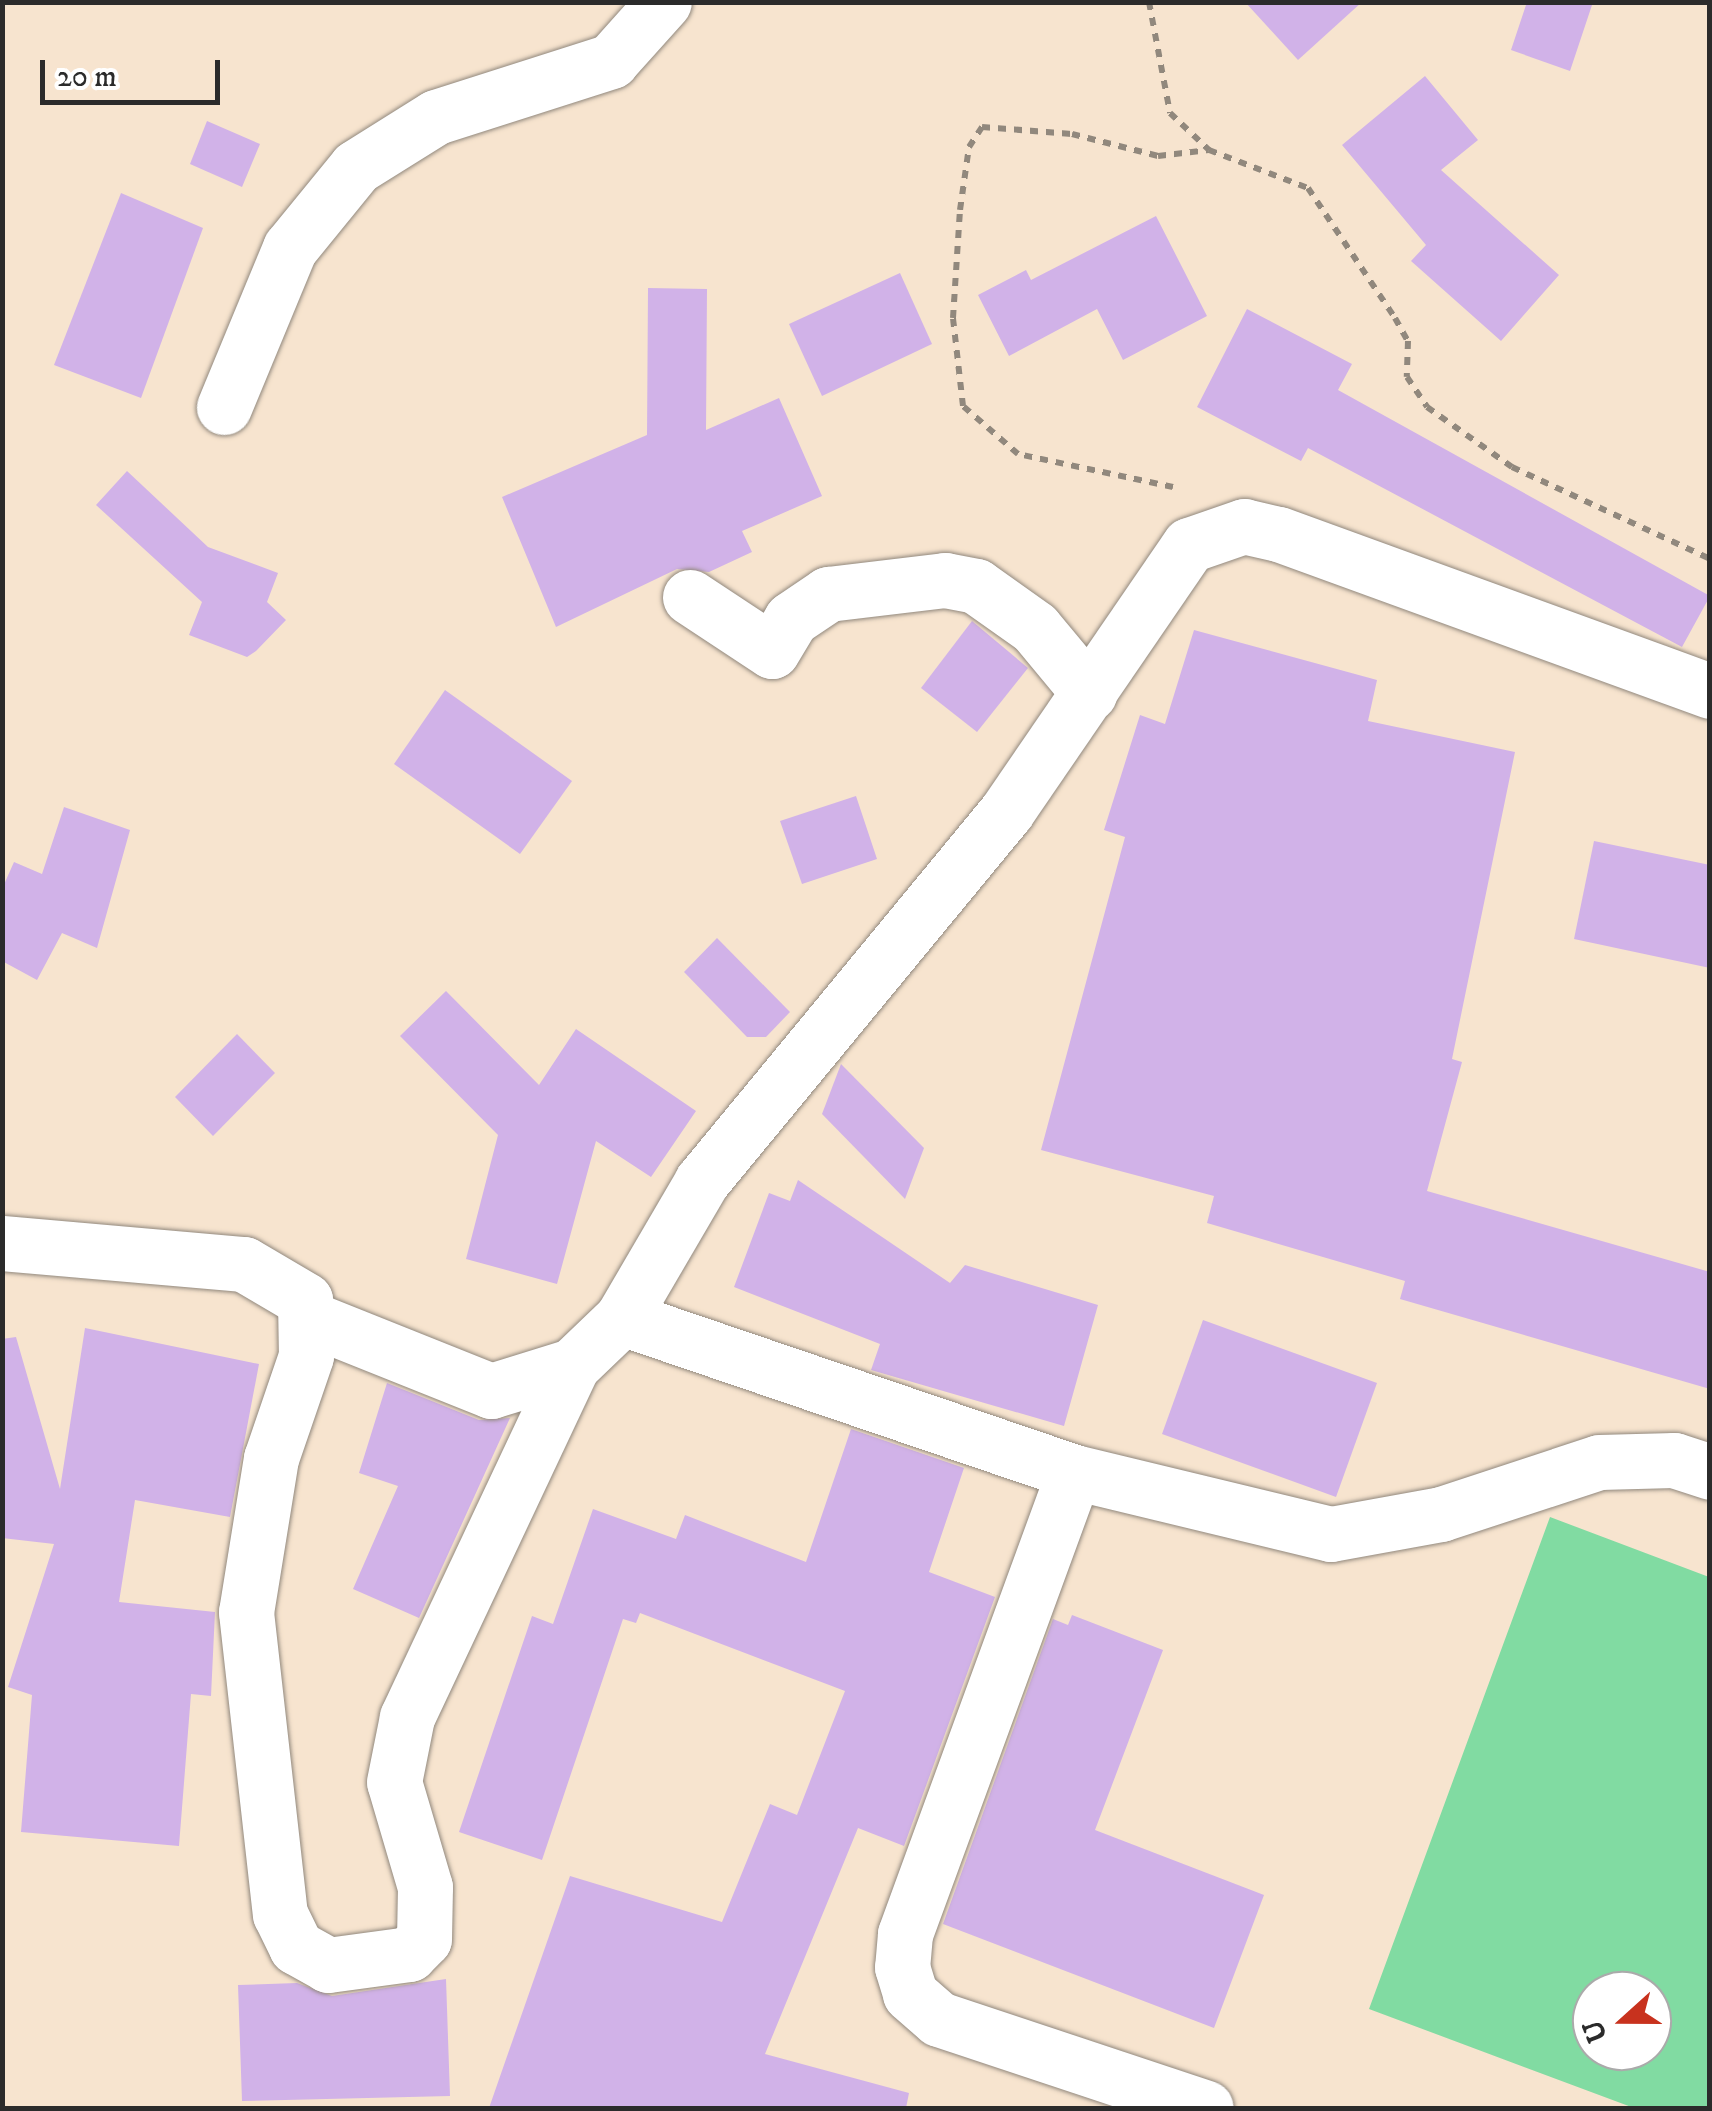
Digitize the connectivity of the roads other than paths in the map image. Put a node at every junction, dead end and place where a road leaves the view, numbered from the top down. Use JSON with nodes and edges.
{"nodes":[{"id":1,"x":664,"y":2,"type":"edge"},
{"id":2,"x":224,"y":408,"type":"dead end"},
{"id":3,"x":690,"y":597,"type":"dead end"},
{"id":4,"x":1710,"y":691,"type":"edge"},
{"id":5,"x":1089,"y":693,"type":"junction"},
{"id":6,"x":2,"y":1244,"type":"edge"},
{"id":7,"x":622,"y":1318,"type":"junction"},
{"id":8,"x":311,"y":1320,"type":"junction"},
{"id":9,"x":572,"y":1366,"type":"junction"},
{"id":10,"x":1074,"y":1472,"type":"junction"},
{"id":11,"x":1710,"y":1472,"type":"edge"},
{"id":12,"x":1134,"y":2098,"type":"edge"},
{"id":13,"x":1206,"y":2108,"type":"edge"}],
"edges":[{"from":1,"to":2,"type":"street"},
{"from":3,"to":5,"type":"street"},
{"from":4,"to":5,"type":"street"},
{"from":5,"to":7,"type":"street"},
{"from":6,"to":8,"type":"street"},
{"from":7,"to":9,"type":"street"},
{"from":7,"to":10,"type":"street"},
{"from":8,"to":9,"type":"street"},
{"from":8,"to":9,"type":"street"},
{"from":10,"to":11,"type":"street"},
{"from":10,"to":12,"type":"street"},
{"from":12,"to":13,"type":"street"}]}
